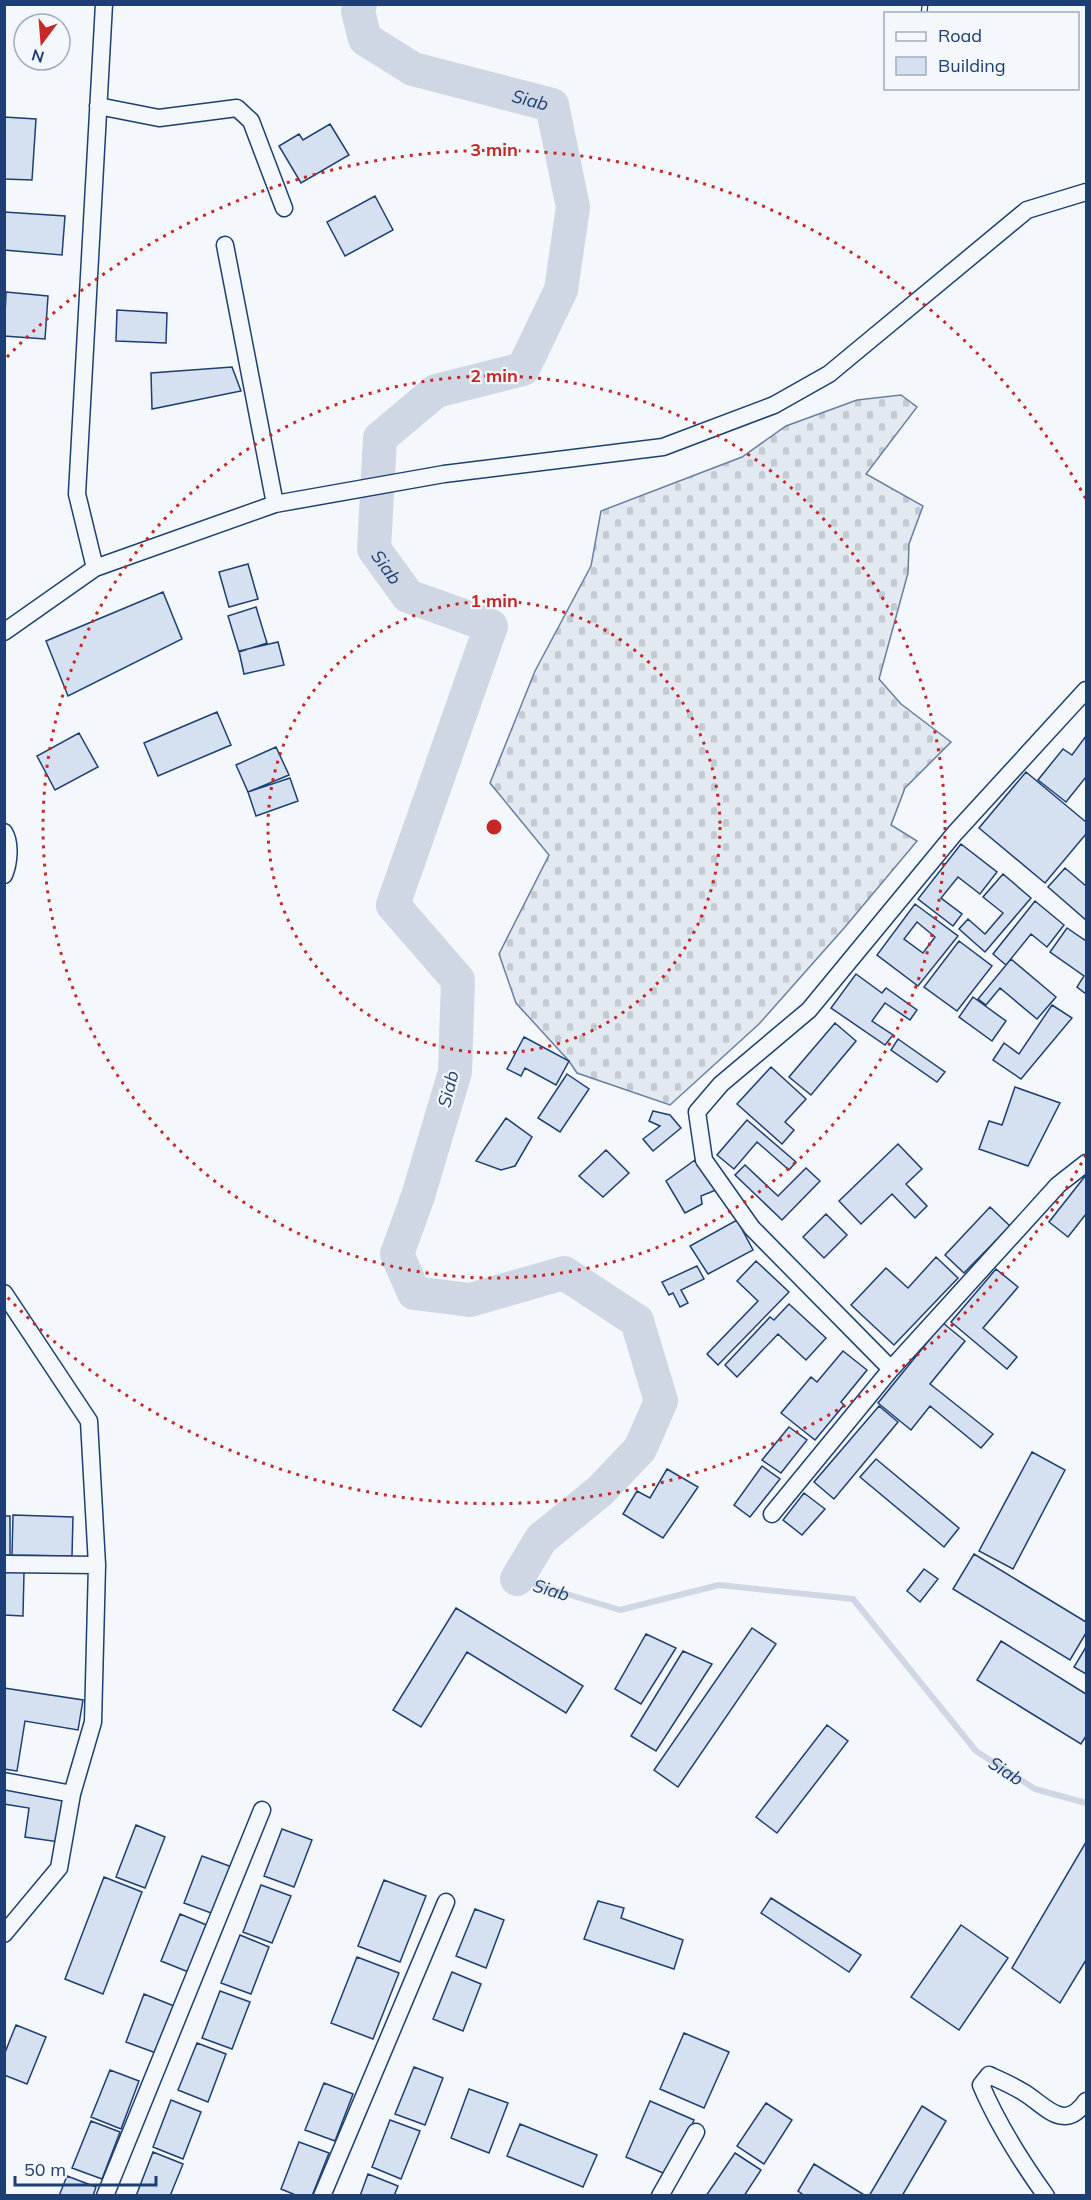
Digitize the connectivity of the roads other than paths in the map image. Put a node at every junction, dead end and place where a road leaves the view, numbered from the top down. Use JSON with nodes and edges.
{"nodes":[{"id":1,"x":104,"y":4,"type":"edge"},
{"id":2,"x":98,"y":105,"type":"junction"},
{"id":3,"x":1086,"y":192,"type":"edge"},
{"id":4,"x":285,"y":208,"type":"dead end"},
{"id":5,"x":225,"y":245,"type":"dead end"},
{"id":6,"x":275,"y":504,"type":"junction"},
{"id":7,"x":94,"y":568,"type":"junction"},
{"id":8,"x":4,"y":632,"type":"edge"},
{"id":9,"x":1086,"y":690,"type":"edge"},
{"id":10,"x":4,"y":832,"type":"edge"},
{"id":11,"x":4,"y":875,"type":"edge"},
{"id":12,"x":1086,"y":1163,"type":"edge"},
{"id":13,"x":4,"y":1293,"type":"edge"},
{"id":14,"x":891,"y":1369,"type":"junction"},
{"id":15,"x":772,"y":1514,"type":"dead end"},
{"id":16,"x":4,"y":1564,"type":"edge"},
{"id":17,"x":97,"y":1565,"type":"junction"},
{"id":18,"x":4,"y":1781,"type":"edge"},
{"id":19,"x":72,"y":1794,"type":"junction"},
{"id":20,"x":262,"y":1810,"type":"dead end"},
{"id":21,"x":446,"y":1902,"type":"dead end"},
{"id":22,"x":4,"y":1934,"type":"edge"},
{"id":23,"x":1086,"y":2101,"type":"edge"},
{"id":24,"x":696,"y":2132,"type":"dead end"},
{"id":25,"x":105,"y":2196,"type":"edge"},
{"id":26,"x":322,"y":2196,"type":"edge"},
{"id":27,"x":660,"y":2196,"type":"edge"},
{"id":28,"x":1046,"y":2196,"type":"edge"}],
"edges":[{"from":1,"to":2,"type":"street"},
{"from":2,"to":4,"type":"street"},
{"from":2,"to":7,"type":"street"},
{"from":3,"to":6,"type":"street"},
{"from":5,"to":6,"type":"street"},
{"from":6,"to":7,"type":"street"},
{"from":7,"to":8,"type":"street"},
{"from":9,"to":14,"type":"street"},
{"from":10,"to":11,"type":"street"},
{"from":12,"to":14,"type":"street"},
{"from":13,"to":17,"type":"street"},
{"from":14,"to":15,"type":"street"},
{"from":16,"to":17,"type":"street"},
{"from":17,"to":19,"type":"street"},
{"from":18,"to":19,"type":"street"},
{"from":19,"to":22,"type":"street"},
{"from":20,"to":25,"type":"street"},
{"from":21,"to":26,"type":"street"},
{"from":23,"to":28,"type":"street"},
{"from":24,"to":27,"type":"street"}]}
